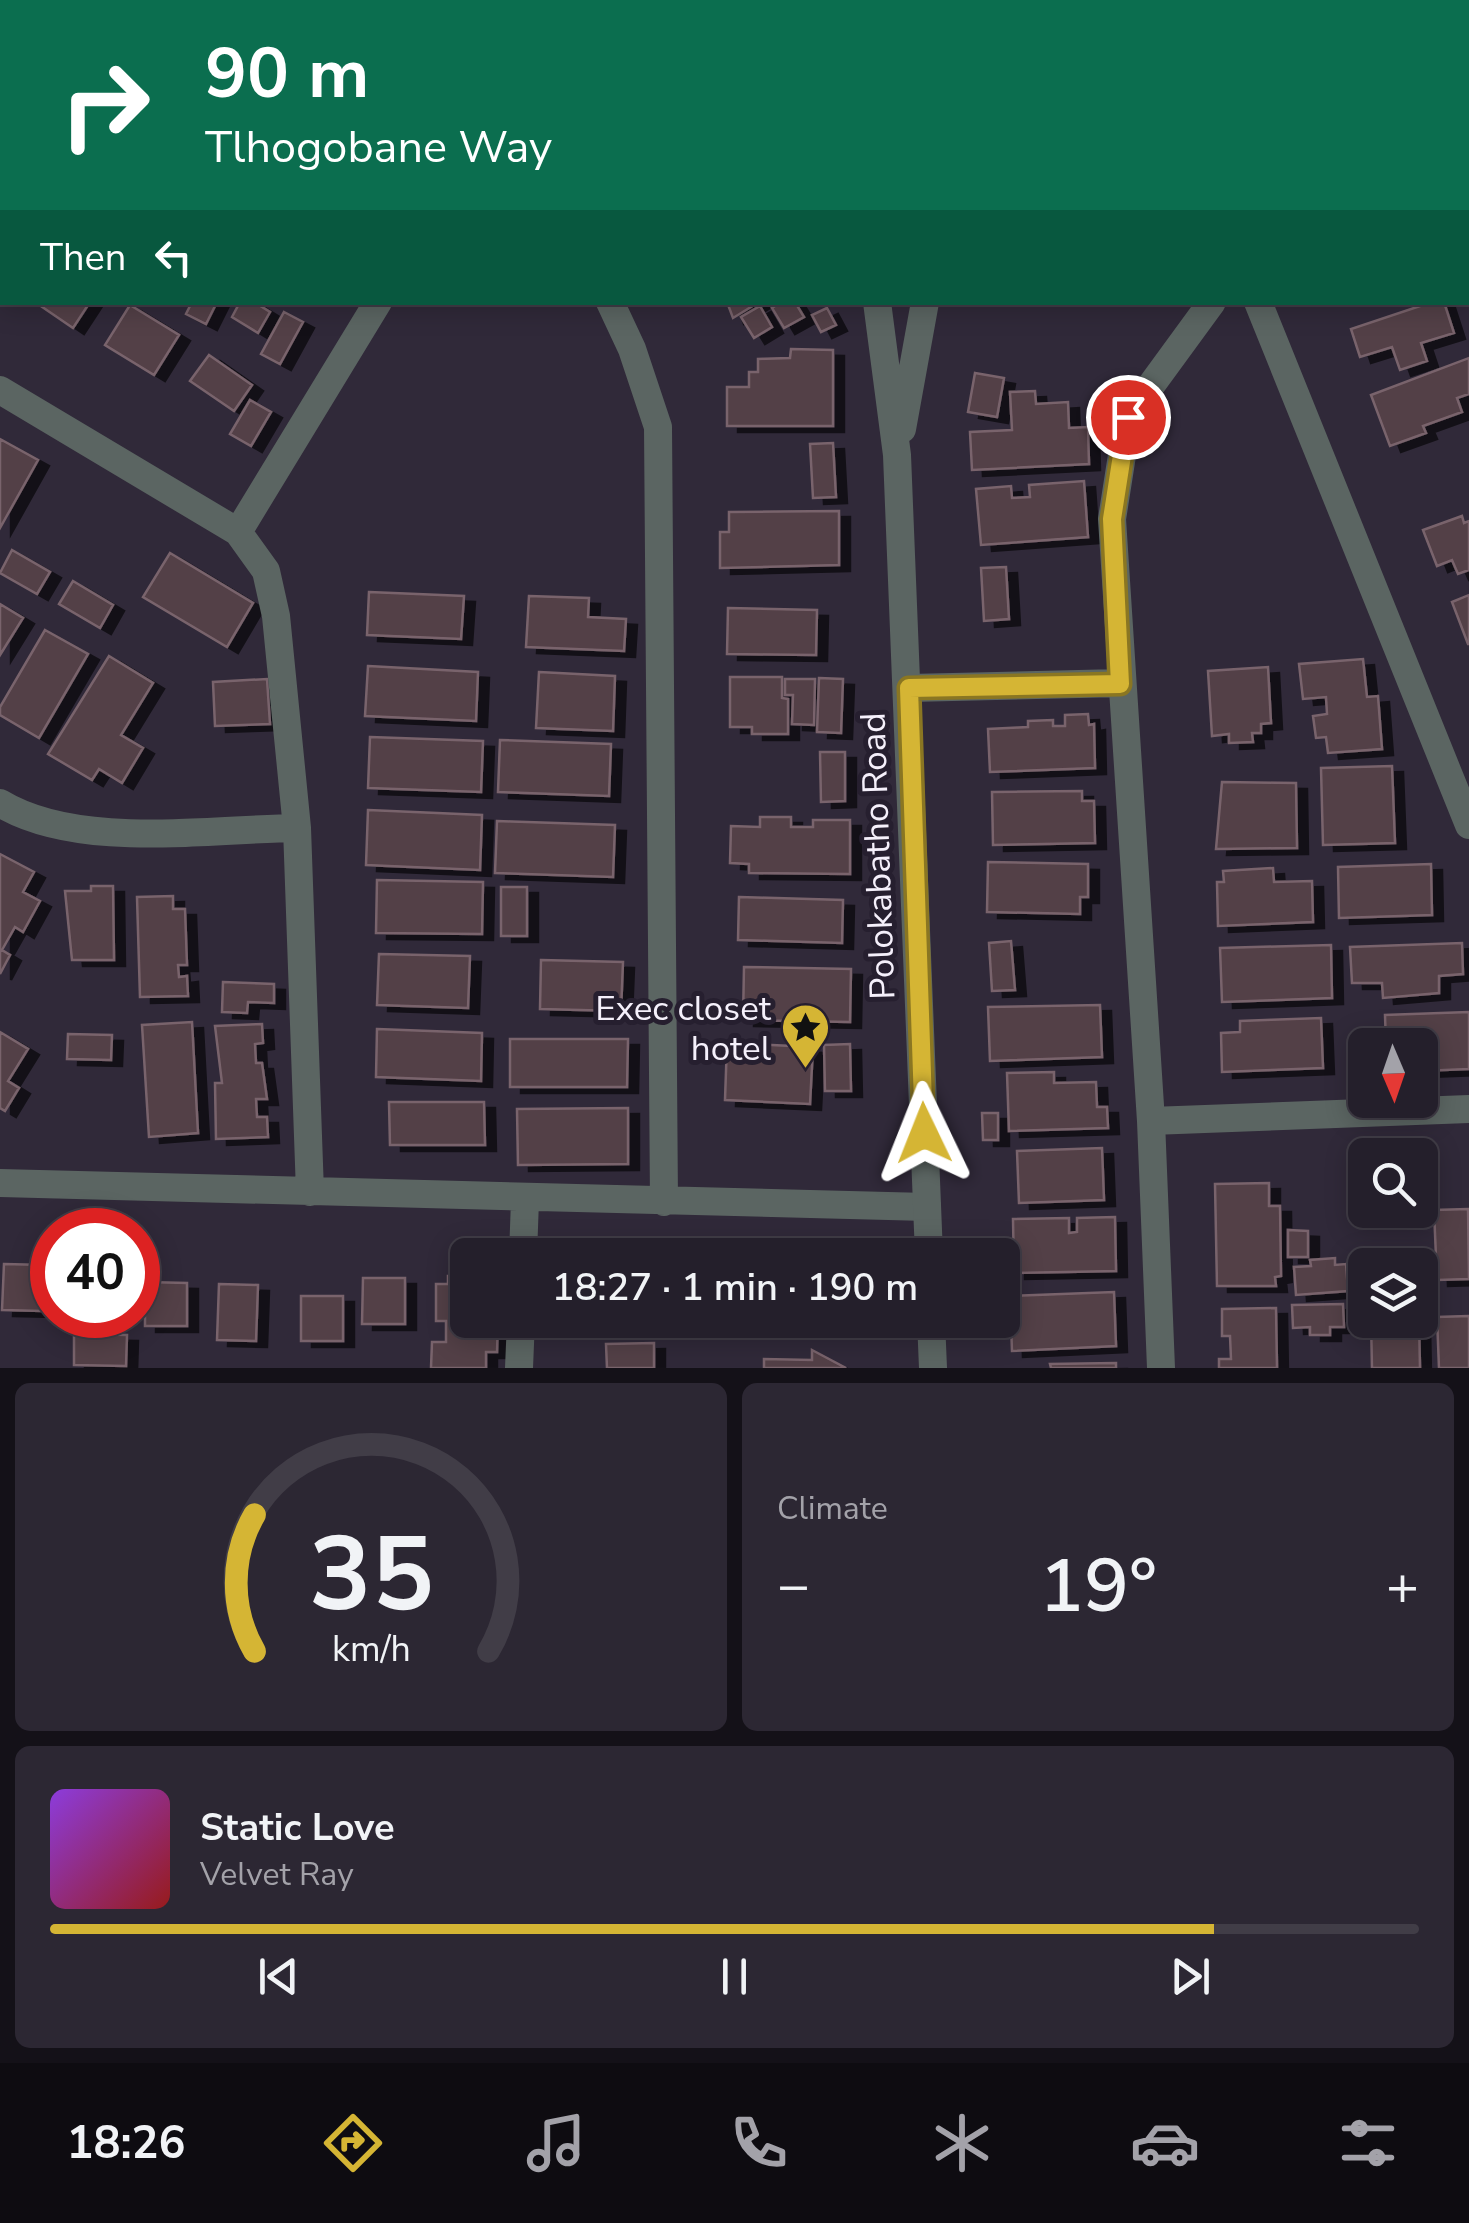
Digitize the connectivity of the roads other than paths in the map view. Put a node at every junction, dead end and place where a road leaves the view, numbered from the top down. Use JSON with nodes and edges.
{"nodes":[{"id":1,"x":376,"y":305,"type":"edge"},
{"id":2,"x":611,"y":305,"type":"edge"},
{"id":3,"x":877,"y":305,"type":"edge"},
{"id":4,"x":923,"y":305,"type":"edge"},
{"id":5,"x":1210,"y":305,"type":"edge"},
{"id":6,"x":1259,"y":305,"type":"edge"},
{"id":7,"x":0,"y":390,"type":"edge"},
{"id":8,"x":897,"y":455,"type":"junction"},
{"id":9,"x":238,"y":532,"type":"junction"},
{"id":10,"x":1120,"y":684,"type":"junction"},
{"id":11,"x":909,"y":688,"type":"junction"},
{"id":12,"x":0,"y":803,"type":"edge"},
{"id":13,"x":1469,"y":825,"type":"edge"},
{"id":14,"x":298,"y":828,"type":"junction"},
{"id":15,"x":1469,"y":1109,"type":"edge"},
{"id":16,"x":1151,"y":1122,"type":"junction"},
{"id":17,"x":0,"y":1183,"type":"edge"},
{"id":18,"x":310,"y":1192,"type":"junction"},
{"id":19,"x":525,"y":1200,"type":"junction"},
{"id":20,"x":664,"y":1202,"type":"junction"},
{"id":21,"x":927,"y":1207,"type":"junction"},
{"id":22,"x":524,"y":1238,"type":"edge"},
{"id":23,"x":928,"y":1238,"type":"edge"},
{"id":24,"x":520,"y":1338,"type":"edge"},
{"id":25,"x":932,"y":1338,"type":"edge"},
{"id":26,"x":519,"y":1368,"type":"edge"},
{"id":27,"x":933,"y":1368,"type":"edge"},
{"id":28,"x":1160,"y":1368,"type":"edge"}],
"edges":[{"from":1,"to":9,"type":"street"},
{"from":2,"to":20,"type":"street"},
{"from":3,"to":8,"type":"street"},
{"from":4,"to":8,"type":"street"},
{"from":5,"to":10,"type":"street"},
{"from":6,"to":13,"type":"street"},
{"from":7,"to":9,"type":"street"},
{"from":8,"to":11,"type":"street","name":"Polokabatho Road"},
{"from":9,"to":14,"type":"street"},
{"from":10,"to":11,"type":"street"},
{"from":10,"to":16,"type":"street"},
{"from":11,"to":21,"type":"street","name":"Polokabatho Road"},
{"from":12,"to":14,"type":"street"},
{"from":14,"to":18,"type":"street"},
{"from":15,"to":16,"type":"street"},
{"from":16,"to":28,"type":"street"},
{"from":17,"to":18,"type":"street"},
{"from":18,"to":19,"type":"street"},
{"from":19,"to":20,"type":"street"},
{"from":19,"to":22,"type":"street"},
{"from":20,"to":21,"type":"street"},
{"from":21,"to":23,"type":"street","name":"Polokabatho Road"},
{"from":24,"to":26,"type":"street"},
{"from":25,"to":27,"type":"street"}]}
